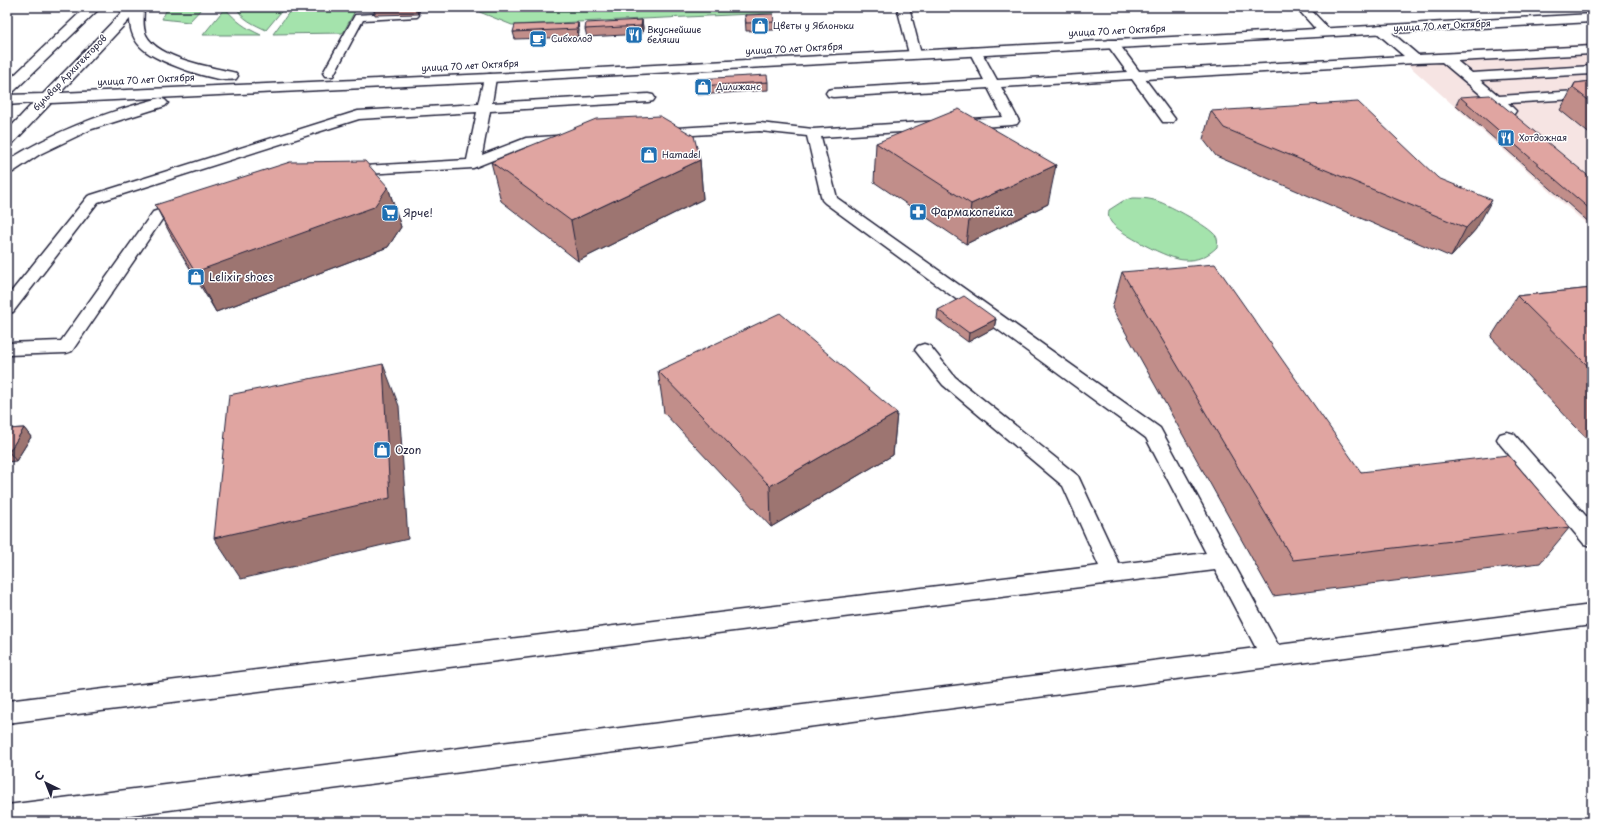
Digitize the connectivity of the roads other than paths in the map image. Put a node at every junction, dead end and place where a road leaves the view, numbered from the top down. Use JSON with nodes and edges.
{"nodes":[{"id":1,"x":94,"y":7,"type":"edge"},
{"id":2,"x":135,"y":7,"type":"edge"},
{"id":3,"x":903,"y":7,"type":"edge"},
{"id":4,"x":1302,"y":7,"type":"edge"},
{"id":5,"x":1575,"y":7,"type":"edge"},
{"id":6,"x":413,"y":15,"type":"dead end"},
{"id":7,"x":1592,"y":18,"type":"edge"},
{"id":8,"x":1314,"y":20,"type":"junction"},
{"id":9,"x":1380,"y":29,"type":"junction"},
{"id":10,"x":1325,"y":32,"type":"junction"},
{"id":11,"x":1112,"y":43,"type":"junction"},
{"id":12,"x":914,"y":48,"type":"junction"},
{"id":13,"x":1592,"y":50,"type":"edge"},
{"id":14,"x":975,"y":51,"type":"junction"},
{"id":15,"x":1445,"y":58,"type":"junction"},
{"id":16,"x":1415,"y":59,"type":"junction"},
{"id":17,"x":1592,"y":70,"type":"edge"},
{"id":18,"x":329,"y":73,"type":"junction"},
{"id":19,"x":1135,"y":75,"type":"junction"},
{"id":20,"x":231,"y":76,"type":"junction"},
{"id":21,"x":1469,"y":77,"type":"junction"},
{"id":22,"x":490,"y":78,"type":"junction"},
{"id":23,"x":59,"y":84,"type":"junction"},
{"id":24,"x":992,"y":84,"type":"junction"},
{"id":25,"x":9,"y":92,"type":"edge"},
{"id":26,"x":201,"y":92,"type":"junction"},
{"id":27,"x":833,"y":93,"type":"dead end"},
{"id":28,"x":1592,"y":94,"type":"edge"},
{"id":29,"x":648,"y":98,"type":"dead end"},
{"id":30,"x":45,"y":99,"type":"junction"},
{"id":31,"x":1496,"y":100,"type":"junction"},
{"id":32,"x":484,"y":108,"type":"junction"},
{"id":33,"x":1168,"y":119,"type":"dead end"},
{"id":34,"x":1520,"y":120,"type":"edge"},
{"id":35,"x":813,"y":133,"type":"junction"},
{"id":36,"x":649,"y":134,"type":"edge"},
{"id":37,"x":580,"y":138,"type":"edge"},
{"id":38,"x":7,"y":140,"type":"edge"},
{"id":39,"x":473,"y":164,"type":"junction"},
{"id":40,"x":7,"y":168,"type":"edge"},
{"id":41,"x":333,"y":172,"type":"edge"},
{"id":42,"x":196,"y":203,"type":"edge"},
{"id":43,"x":7,"y":308,"type":"edge"},
{"id":44,"x":7,"y":349,"type":"edge"},
{"id":45,"x":924,"y":350,"type":"dead end"},
{"id":46,"x":1507,"y":439,"type":"dead end"},
{"id":47,"x":1592,"y":538,"type":"edge"},
{"id":48,"x":1221,"y":560,"type":"junction"},
{"id":49,"x":1113,"y":574,"type":"junction"},
{"id":50,"x":1592,"y":615,"type":"edge"},
{"id":51,"x":1272,"y":656,"type":"junction"},
{"id":52,"x":7,"y":712,"type":"edge"},
{"id":53,"x":7,"y":818,"type":"edge"}],
"edges":[{"from":1,"to":25,"type":"main road"},
{"from":2,"to":20,"type":"main road"},
{"from":2,"to":23,"type":"main road","name":"бульвар Архитекторов"},
{"from":3,"to":12,"type":"lane"},
{"from":4,"to":8,"type":"lane"},
{"from":5,"to":8,"type":"main road","name":"улица 70 лет Октября"},
{"from":6,"to":18,"type":"lane"},
{"from":7,"to":9,"type":"main road","name":"улица 70 лет Октября"},
{"from":8,"to":10,"type":"lane"},
{"from":8,"to":12,"type":"main road","name":"улица 70 лет Октября"},
{"from":9,"to":10,"type":"main road","name":"улица 70 лет Октября"},
{"from":9,"to":16,"type":"lane"},
{"from":10,"to":11,"type":"main road","name":"улица 70 лет Октября"},
{"from":11,"to":14,"type":"main road","name":"улица 70 лет Октября"},
{"from":11,"to":19,"type":"lane"},
{"from":12,"to":14,"type":"main road","name":"улица 70 лет Октября"},
{"from":12,"to":18,"type":"main road","name":"улица 70 лет Октября"},
{"from":12,"to":22,"type":"main road","name":"улица 70 лет Октября"},
{"from":13,"to":15,"type":"lane"},
{"from":14,"to":24,"type":"lane"},
{"from":15,"to":16,"type":"lane"},
{"from":15,"to":21,"type":"lane"},
{"from":16,"to":19,"type":"lane"},
{"from":17,"to":21,"type":"lane"},
{"from":18,"to":20,"type":"main road","name":"улица 70 лет Октября"},
{"from":19,"to":24,"type":"lane"},
{"from":19,"to":33,"type":"lane"},
{"from":20,"to":23,"type":"main road","name":"улица 70 лет Октября"},
{"from":21,"to":31,"type":"lane"},
{"from":22,"to":26,"type":"main road","name":"улица 70 лет Октября"},
{"from":22,"to":32,"type":"lane"},
{"from":23,"to":25,"type":"main road","name":"улица 70 лет Октября"},
{"from":23,"to":30,"type":"main road","name":"бульвар Архитекторов"},
{"from":24,"to":27,"type":"lane"},
{"from":24,"to":35,"type":"lane"},
{"from":25,"to":30,"type":"main road","name":"улица 70 лет Октября"},
{"from":26,"to":30,"type":"main road","name":"улица 70 лет Октября"},
{"from":26,"to":40,"type":"main road"},
{"from":28,"to":31,"type":"lane"},
{"from":29,"to":32,"type":"lane"},
{"from":30,"to":38,"type":"main road","name":"бульвар Архитекторов"},
{"from":31,"to":34,"type":"lane"},
{"from":32,"to":39,"type":"lane"},
{"from":32,"to":43,"type":"lane"},
{"from":35,"to":36,"type":"lane"},
{"from":35,"to":48,"type":"lane"},
{"from":37,"to":39,"type":"lane"},
{"from":39,"to":41,"type":"lane"},
{"from":42,"to":44,"type":"lane"},
{"from":45,"to":49,"type":"lane"},
{"from":46,"to":47,"type":"lane"},
{"from":48,"to":49,"type":"lane"},
{"from":48,"to":51,"type":"lane"},
{"from":49,"to":52,"type":"lane"},
{"from":50,"to":51,"type":"lane"},
{"from":51,"to":53,"type":"lane"}]}
